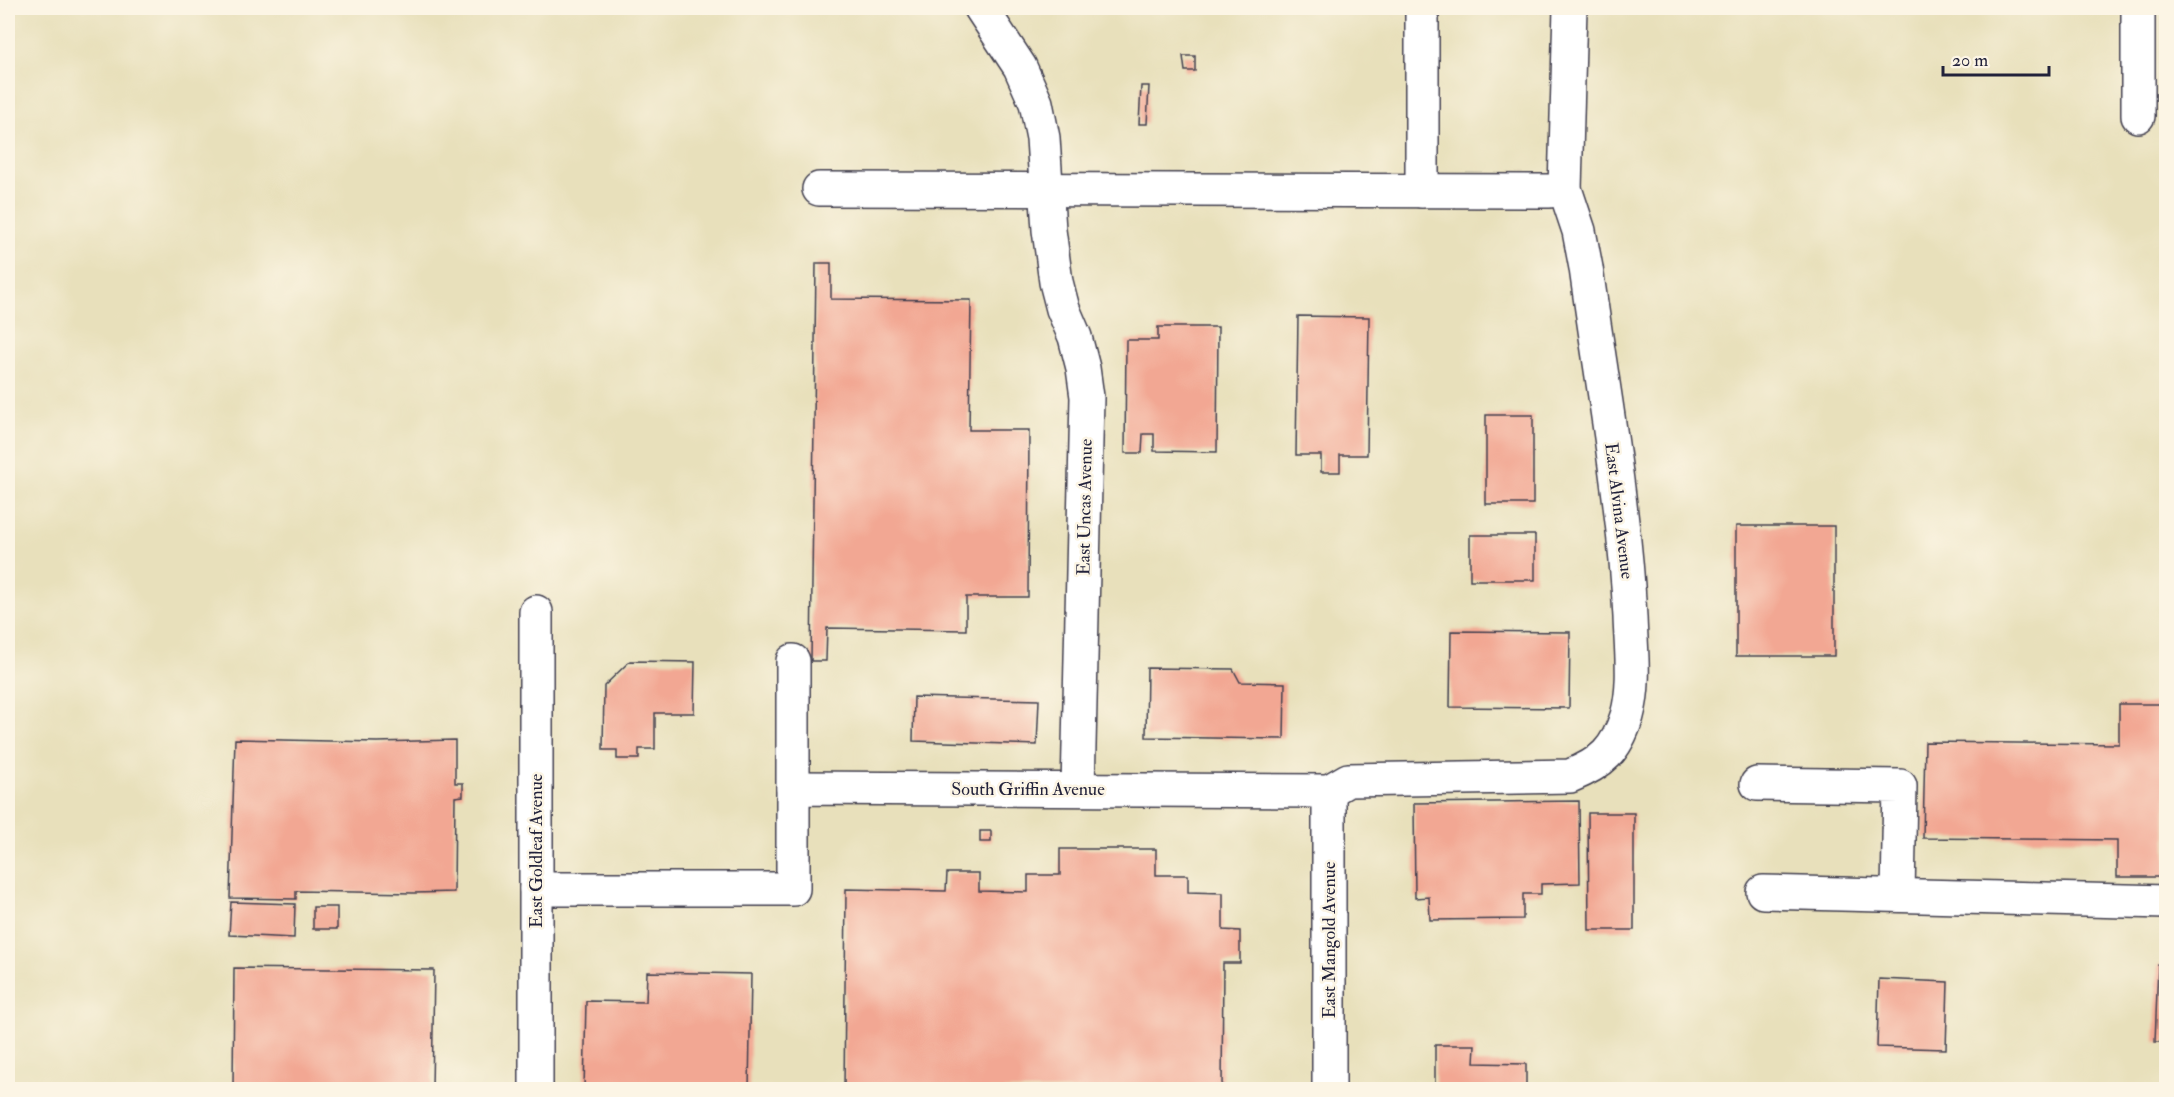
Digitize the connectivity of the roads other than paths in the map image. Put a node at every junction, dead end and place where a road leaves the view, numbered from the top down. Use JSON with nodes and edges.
{"nodes":[{"id":1,"x":981,"y":8,"type":"edge"},
{"id":2,"x":1422,"y":8,"type":"edge"},
{"id":3,"x":1570,"y":8,"type":"edge"},
{"id":4,"x":2138,"y":8,"type":"edge"},
{"id":5,"x":2138,"y":116,"type":"dead end"},
{"id":6,"x":819,"y":189,"type":"dead end"},
{"id":7,"x":1565,"y":189,"type":"junction"},
{"id":8,"x":1046,"y":190,"type":"junction"},
{"id":9,"x":1422,"y":191,"type":"junction"},
{"id":10,"x":536,"y":612,"type":"dead end"},
{"id":11,"x":792,"y":661,"type":"dead end"},
{"id":12,"x":1611,"y":751,"type":"joint"},
{"id":13,"x":1756,"y":784,"type":"dead end"},
{"id":14,"x":793,"y":788,"type":"junction"},
{"id":15,"x":1078,"y":789,"type":"junction"},
{"id":16,"x":1329,"y":791,"type":"junction"},
{"id":17,"x":536,"y":889,"type":"junction"},
{"id":18,"x":1763,"y":892,"type":"dead end"},
{"id":19,"x":1899,"y":895,"type":"junction"},
{"id":20,"x":2166,"y":902,"type":"edge"},
{"id":21,"x":536,"y":1089,"type":"edge"},
{"id":22,"x":1329,"y":1089,"type":"edge"}],
"edges":[{"from":1,"to":8,"type":"street","name":"East Uncas Avenue"},
{"from":2,"to":9,"type":"street"},
{"from":3,"to":7,"type":"street"},
{"from":4,"to":5,"type":"street"},
{"from":6,"to":8,"type":"street"},
{"from":7,"to":9,"type":"street"},
{"from":7,"to":12,"type":"street","name":"East Alvina Avenue"},
{"from":8,"to":9,"type":"street"},
{"from":8,"to":15,"type":"street","name":"East Uncas Avenue"},
{"from":10,"to":17,"type":"street","name":"East Goldleaf Avenue"},
{"from":11,"to":14,"type":"street"},
{"from":12,"to":16,"type":"street","name":"South Griffin Avenue"},
{"from":13,"to":19,"type":"street"},
{"from":14,"to":15,"type":"street","name":"South Griffin Avenue"},
{"from":14,"to":17,"type":"street"},
{"from":15,"to":16,"type":"street","name":"South Griffin Avenue"},
{"from":16,"to":22,"type":"street","name":"East Mangold Avenue"},
{"from":17,"to":21,"type":"street","name":"East Goldleaf Avenue"},
{"from":18,"to":19,"type":"street"},
{"from":19,"to":20,"type":"street"}]}
